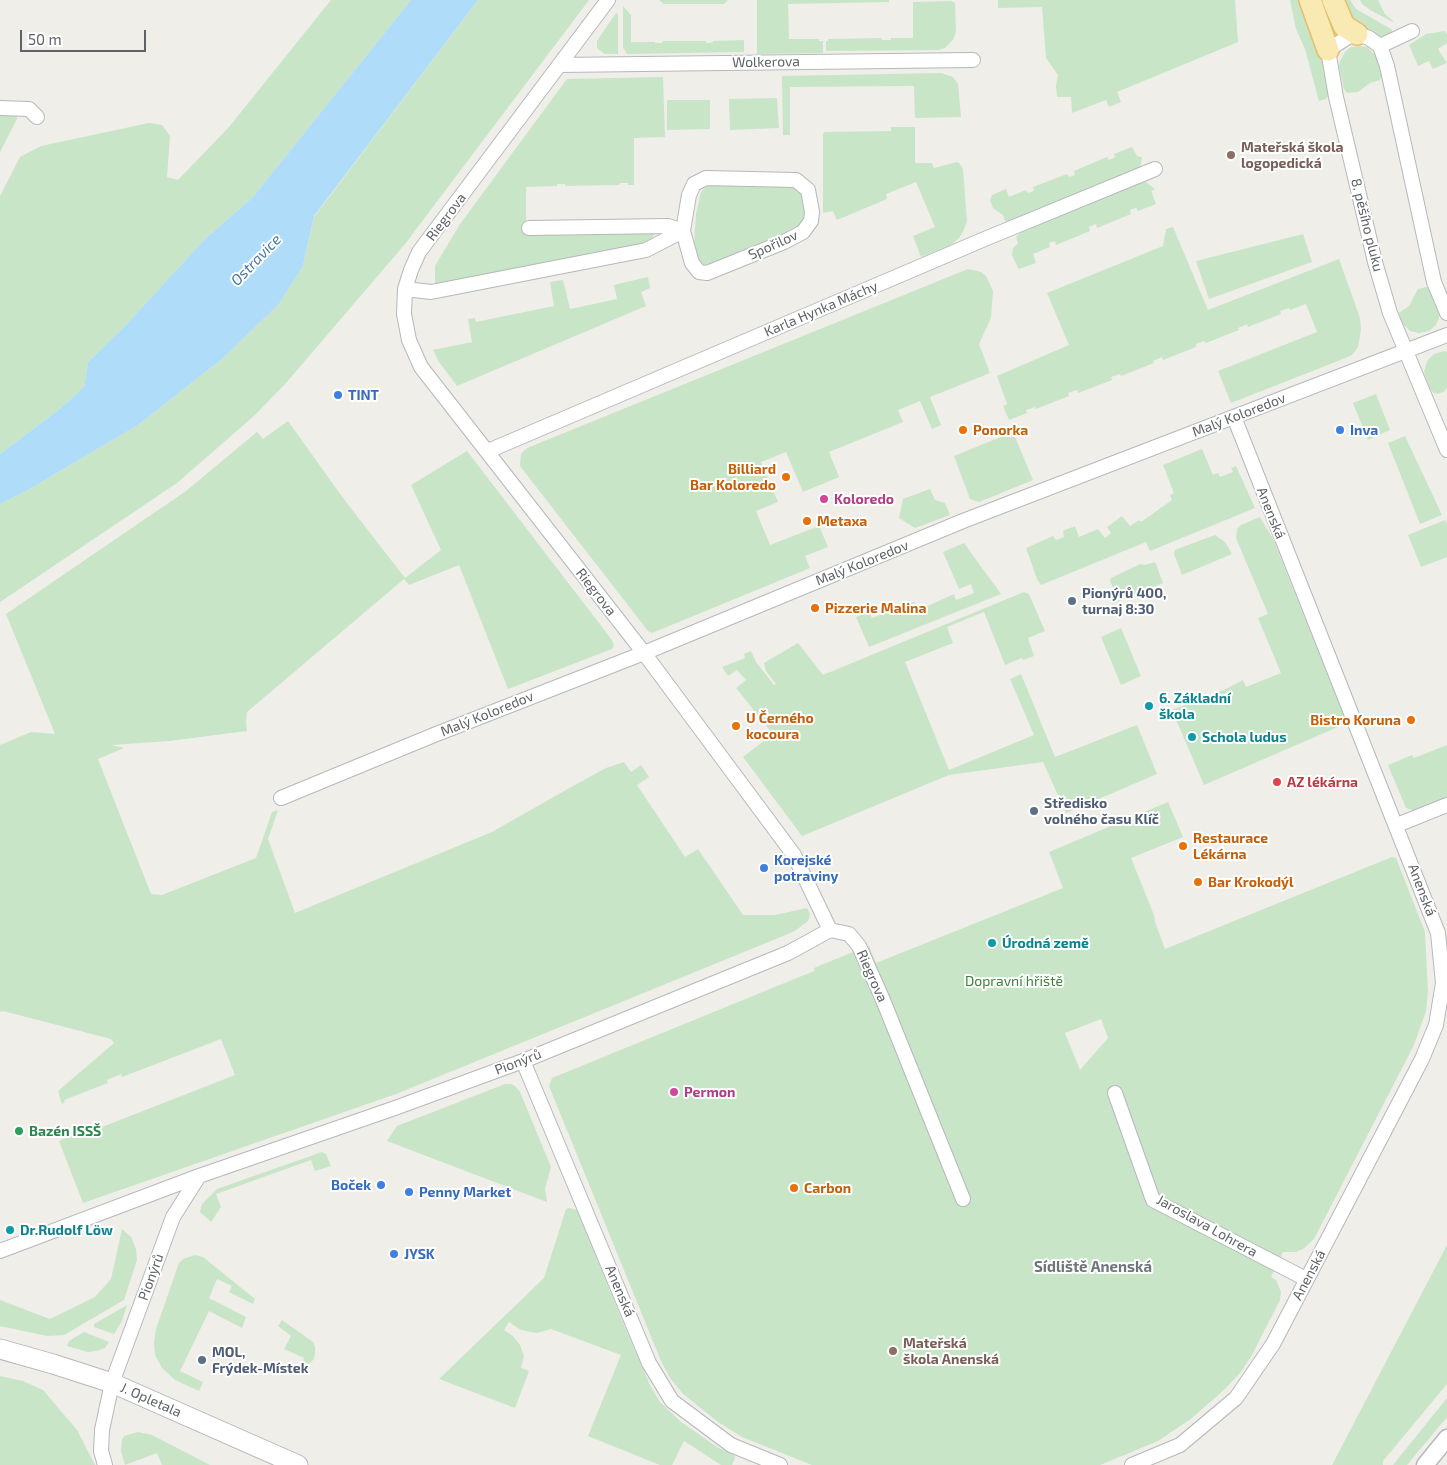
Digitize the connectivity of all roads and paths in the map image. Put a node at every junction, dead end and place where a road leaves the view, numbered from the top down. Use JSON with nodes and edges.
{"nodes":[{"id":1,"x":608,"y":0,"type":"edge"},
{"id":2,"x":1310,"y":0,"type":"edge"},
{"id":3,"x":1333,"y":0,"type":"edge"},
{"id":4,"x":1412,"y":31,"type":"dead end"},
{"id":5,"x":1357,"y":34,"type":"junction"},
{"id":6,"x":1380,"y":46,"type":"junction"},
{"id":7,"x":1328,"y":50,"type":"junction"},
{"id":8,"x":973,"y":60,"type":"dead end"},
{"id":9,"x":559,"y":65,"type":"junction"},
{"id":10,"x":0,"y":108,"type":"edge"},
{"id":11,"x":37,"y":116,"type":"dead end"},
{"id":12,"x":1156,"y":169,"type":"dead end"},
{"id":13,"x":529,"y":228,"type":"dead end"},
{"id":14,"x":683,"y":231,"type":"junction"},
{"id":15,"x":406,"y":290,"type":"junction"},
{"id":16,"x":1447,"y":313,"type":"edge"},
{"id":17,"x":1447,"y":335,"type":"edge"},
{"id":18,"x":1406,"y":351,"type":"junction"},
{"id":19,"x":1234,"y":417,"type":"junction"},
{"id":20,"x":1447,"y":450,"type":"edge"},
{"id":21,"x":488,"y":451,"type":"junction"},
{"id":22,"x":644,"y":653,"type":"junction"},
{"id":23,"x":281,"y":798,"type":"dead end"},
{"id":24,"x":1447,"y":805,"type":"edge"},
{"id":25,"x":1396,"y":825,"type":"junction"},
{"id":26,"x":830,"y":930,"type":"junction"},
{"id":27,"x":523,"y":1061,"type":"junction"},
{"id":28,"x":1115,"y":1094,"type":"dead end"},
{"id":29,"x":199,"y":1176,"type":"junction"},
{"id":30,"x":963,"y":1199,"type":"dead end"},
{"id":31,"x":0,"y":1251,"type":"edge"},
{"id":32,"x":1306,"y":1279,"type":"junction"},
{"id":33,"x":0,"y":1349,"type":"edge"},
{"id":34,"x":112,"y":1383,"type":"junction"},
{"id":35,"x":1444,"y":1448,"type":"edge"},
{"id":36,"x":106,"y":1465,"type":"edge"},
{"id":37,"x":298,"y":1465,"type":"edge"},
{"id":38,"x":780,"y":1465,"type":"edge"},
{"id":39,"x":1132,"y":1465,"type":"edge"},
{"id":40,"x":1425,"y":1465,"type":"edge"}],
"edges":[{"from":1,"to":9,"type":"street","name":"Riegrova"},
{"from":2,"to":7,"type":"main road"},
{"from":3,"to":5,"type":"main road"},
{"from":4,"to":6,"type":"street"},
{"from":5,"to":6,"type":"street"},
{"from":5,"to":7,"type":"street"},
{"from":6,"to":16,"type":"street"},
{"from":7,"to":18,"type":"street","name":"8. pěšího pluku"},
{"from":8,"to":9,"type":"street","name":"Wolkerova"},
{"from":9,"to":15,"type":"street","name":"Riegrova"},
{"from":10,"to":11,"type":"street"},
{"from":12,"to":21,"type":"street","name":"Karla Hynka Máchy"},
{"from":13,"to":14,"type":"street"},
{"from":14,"to":14,"type":"street","name":"Spořilov"},
{"from":14,"to":15,"type":"street"},
{"from":15,"to":21,"type":"street","name":"Riegrova"},
{"from":17,"to":18,"type":"street","name":"Malý Koloredov"},
{"from":18,"to":19,"type":"street","name":"Malý Koloredov"},
{"from":18,"to":20,"type":"street","name":"8. pěšího pluku"},
{"from":19,"to":22,"type":"street","name":"Malý Koloredov"},
{"from":19,"to":25,"type":"street","name":"Anenská"},
{"from":21,"to":22,"type":"street","name":"Riegrova"},
{"from":22,"to":23,"type":"street","name":"Malý Koloredov"},
{"from":22,"to":26,"type":"street","name":"Riegrova"},
{"from":24,"to":25,"type":"street"},
{"from":25,"to":32,"type":"street","name":"Anenská"},
{"from":26,"to":27,"type":"street","name":"Pionýrů"},
{"from":26,"to":30,"type":"street","name":"Riegrova"},
{"from":27,"to":29,"type":"street","name":"Pionýrů"},
{"from":27,"to":38,"type":"street","name":"Anenská"},
{"from":28,"to":32,"type":"street","name":"Jaroslava Lohrera"},
{"from":29,"to":31,"type":"street","name":"Pionýrů"},
{"from":29,"to":34,"type":"street","name":"Pionýrů"},
{"from":32,"to":39,"type":"street","name":"Anenská"},
{"from":33,"to":34,"type":"main road","name":"J. Opletala"},
{"from":34,"to":36,"type":"street","name":"Pionýrů"},
{"from":34,"to":37,"type":"main road","name":"J. Opletala"},
{"from":35,"to":40,"type":"street"}]}
